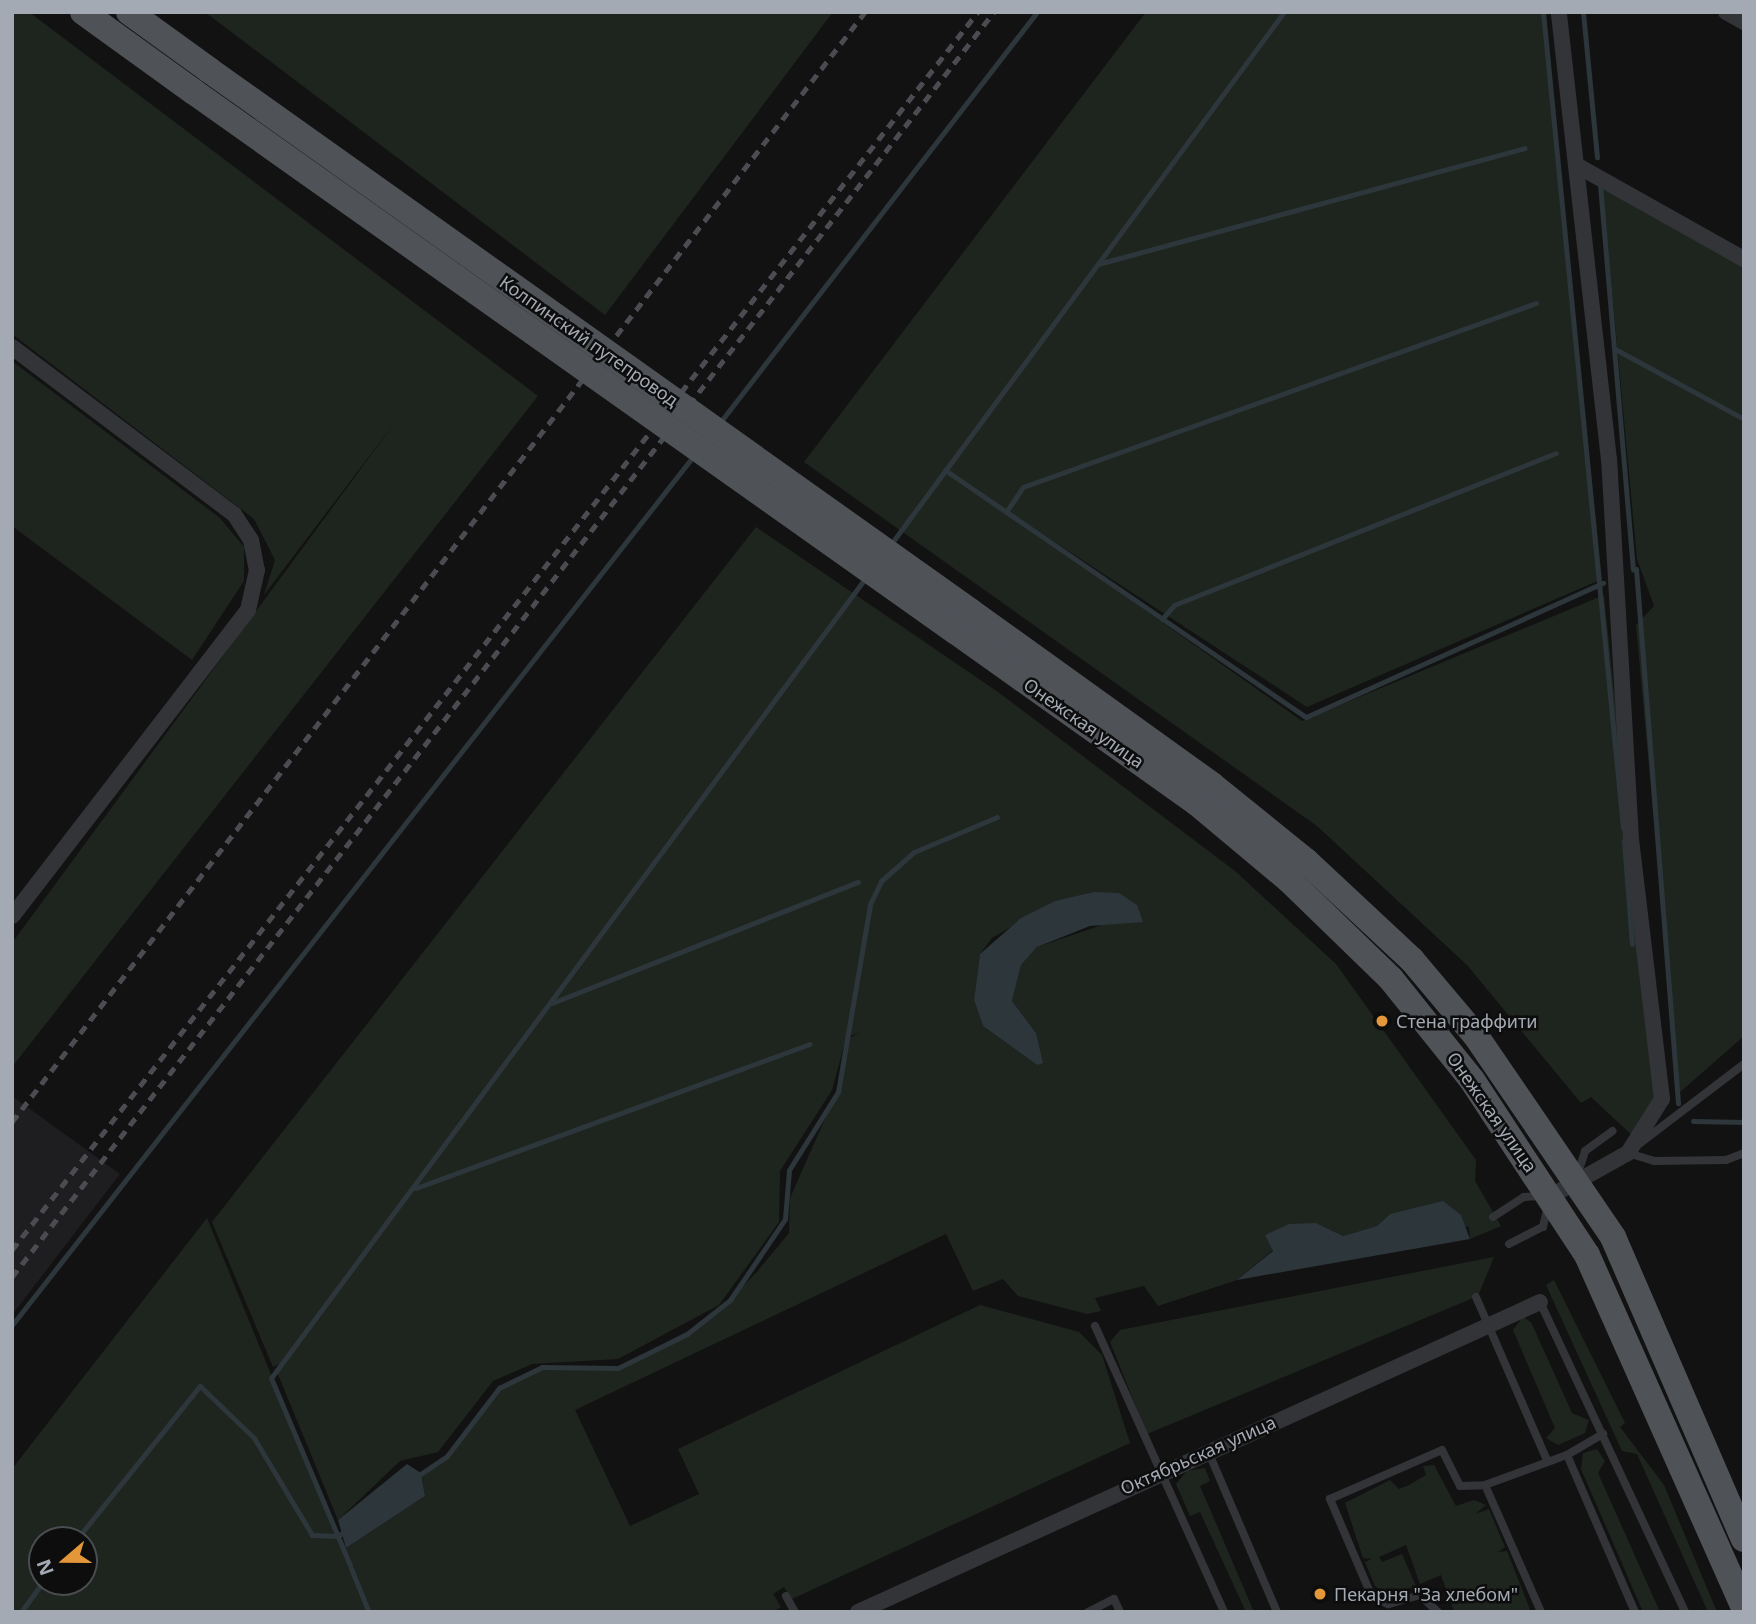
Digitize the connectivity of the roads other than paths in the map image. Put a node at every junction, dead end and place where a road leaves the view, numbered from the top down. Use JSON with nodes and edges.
{"nodes":[{"id":1,"x":83,"y":12,"type":"edge"},
{"id":2,"x":129,"y":12,"type":"edge"},
{"id":3,"x":1559,"y":12,"type":"edge"},
{"id":4,"x":1726,"y":12,"type":"edge"},
{"id":5,"x":1744,"y":22,"type":"edge"},
{"id":6,"x":202,"y":81,"type":"junction"},
{"id":7,"x":1578,"y":166,"type":"junction"},
{"id":8,"x":1744,"y":258,"type":"edge"},
{"id":9,"x":12,"y":347,"type":"edge"},
{"id":10,"x":962,"y":621,"type":"junction"},
{"id":11,"x":12,"y":916,"type":"edge"},
{"id":12,"x":1744,"y":1064,"type":"edge"},
{"id":13,"x":1613,"y":1131,"type":"dead end"},
{"id":14,"x":1628,"y":1153,"type":"junction"},
{"id":15,"x":1744,"y":1153,"type":"edge"},
{"id":16,"x":1576,"y":1179,"type":"junction"},
{"id":17,"x":1551,"y":1196,"type":"junction"},
{"id":18,"x":1493,"y":1217,"type":"dead end"},
{"id":19,"x":1509,"y":1244,"type":"dead end"},
{"id":20,"x":1476,"y":1297,"type":"dead end"},
{"id":21,"x":1540,"y":1302,"type":"joint"},
{"id":22,"x":1487,"y":1325,"type":"junction"},
{"id":23,"x":1095,"y":1326,"type":"dead end"},
{"id":24,"x":1603,"y":1434,"type":"junction"},
{"id":25,"x":1208,"y":1451,"type":"junction"},
{"id":26,"x":1567,"y":1455,"type":"junction"},
{"id":27,"x":1546,"y":1458,"type":"junction"},
{"id":28,"x":1158,"y":1472,"type":"junction"},
{"id":29,"x":1485,"y":1485,"type":"junction"},
{"id":30,"x":1744,"y":1539,"type":"edge"},
{"id":31,"x":786,"y":1596,"type":"dead end"},
{"id":32,"x":1744,"y":1608,"type":"edge"},
{"id":33,"x":795,"y":1612,"type":"edge"},
{"id":34,"x":858,"y":1612,"type":"edge"},
{"id":35,"x":1088,"y":1612,"type":"edge"},
{"id":36,"x":1120,"y":1612,"type":"edge"},
{"id":37,"x":1224,"y":1612,"type":"edge"},
{"id":38,"x":1277,"y":1612,"type":"edge"},
{"id":39,"x":1438,"y":1612,"type":"edge"},
{"id":40,"x":1541,"y":1612,"type":"edge"},
{"id":41,"x":1635,"y":1612,"type":"edge"},
{"id":42,"x":1685,"y":1612,"type":"edge"}],
"edges":[{"from":1,"to":6,"type":"main road"},
{"from":2,"to":6,"type":"main road"},
{"from":3,"to":7,"type":"street"},
{"from":4,"to":5,"type":"street"},
{"from":6,"to":10,"type":"main road","name":"Колпинский путепровод","bridge":true},
{"from":7,"to":8,"type":"street"},
{"from":7,"to":14,"type":"street"},
{"from":9,"to":11,"type":"street"},
{"from":10,"to":16,"type":"main road","name":"Онежская улица"},
{"from":10,"to":17,"type":"main road","name":"Онежская улица"},
{"from":12,"to":14,"type":"lane"},
{"from":13,"to":16,"type":"lane"},
{"from":14,"to":15,"type":"lane"},
{"from":14,"to":16,"type":"street"},
{"from":16,"to":17,"type":"street"},
{"from":16,"to":30,"type":"main road","name":"Онежская улица"},
{"from":17,"to":18,"type":"lane"},
{"from":17,"to":19,"type":"lane"},
{"from":17,"to":32,"type":"main road","name":"Онежская улица"},
{"from":20,"to":22,"type":"lane"},
{"from":21,"to":22,"type":"street","name":"Октябрьская улица"},
{"from":21,"to":24,"type":"lane"},
{"from":22,"to":25,"type":"street","name":"Октябрьская улица"},
{"from":22,"to":27,"type":"lane"},
{"from":23,"to":28,"type":"lane"},
{"from":24,"to":26,"type":"lane"},
{"from":24,"to":42,"type":"lane"},
{"from":25,"to":28,"type":"street","name":"Октябрьская улица"},
{"from":25,"to":38,"type":"lane"},
{"from":26,"to":27,"type":"lane"},
{"from":26,"to":41,"type":"lane"},
{"from":27,"to":29,"type":"lane"},
{"from":28,"to":34,"type":"street","name":"Октябрьская улица"},
{"from":28,"to":37,"type":"lane"},
{"from":29,"to":39,"type":"lane"},
{"from":29,"to":40,"type":"lane"},
{"from":31,"to":33,"type":"lane"},
{"from":35,"to":36,"type":"lane"}]}
